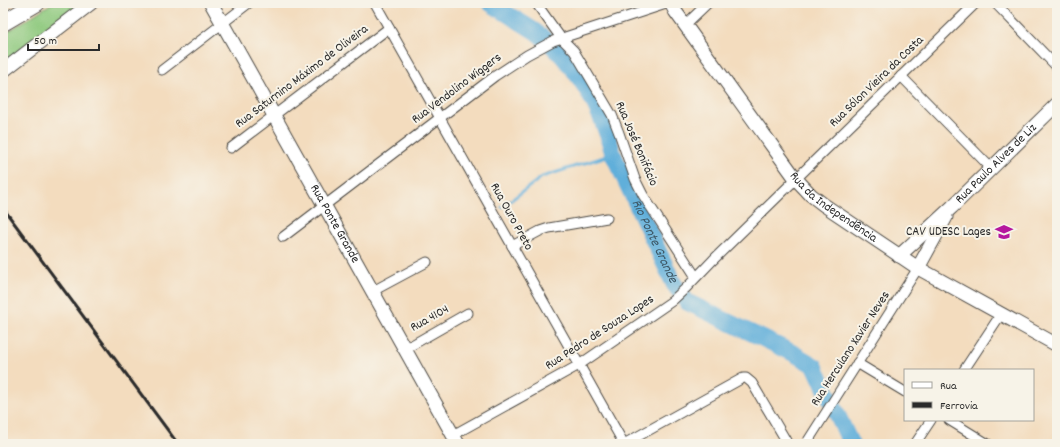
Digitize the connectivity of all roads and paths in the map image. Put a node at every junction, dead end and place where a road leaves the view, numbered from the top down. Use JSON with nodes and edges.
{"nodes":[{"id":1,"x":14,"y":3,"type":"edge"},
{"id":2,"x":37,"y":3,"type":"edge"},
{"id":3,"x":91,"y":3,"type":"edge"},
{"id":4,"x":211,"y":3,"type":"edge"},
{"id":5,"x":249,"y":3,"type":"edge"},
{"id":6,"x":375,"y":3,"type":"edge"},
{"id":7,"x":536,"y":3,"type":"edge"},
{"id":8,"x":670,"y":3,"type":"edge"},
{"id":9,"x":708,"y":3,"type":"edge"},
{"id":10,"x":976,"y":3,"type":"edge"},
{"id":11,"x":995,"y":3,"type":"edge"},
{"id":12,"x":3,"y":16,"type":"edge"},
{"id":13,"x":3,"y":23,"type":"edge"},
{"id":14,"x":223,"y":23,"type":"junction"},
{"id":15,"x":685,"y":25,"type":"junction"},
{"id":16,"x":389,"y":28,"type":"junction"},
{"id":17,"x":557,"y":40,"type":"junction"},
{"id":18,"x":1057,"y":66,"type":"edge"},
{"id":19,"x":162,"y":70,"type":"dead end"},
{"id":20,"x":3,"y":71,"type":"edge"},
{"id":21,"x":901,"y":76,"type":"junction"},
{"id":22,"x":1057,"y":104,"type":"edge"},
{"id":23,"x":274,"y":115,"type":"junction"},
{"id":24,"x":440,"y":118,"type":"junction"},
{"id":25,"x":231,"y":148,"type":"dead end"},
{"id":26,"x":991,"y":168,"type":"junction"},
{"id":27,"x":796,"y":179,"type":"junction"},
{"id":28,"x":324,"y":206,"type":"junction"},
{"id":29,"x":952,"y":207,"type":"junction"},
{"id":30,"x":607,"y":218,"type":"dead end"},
{"id":31,"x":283,"y":237,"type":"dead end"},
{"id":32,"x":512,"y":246,"type":"junction"},
{"id":33,"x":899,"y":256,"type":"junction"},
{"id":34,"x":427,"y":262,"type":"dead end"},
{"id":35,"x":918,"y":268,"type":"junction"},
{"id":36,"x":696,"y":277,"type":"junction"},
{"id":37,"x":373,"y":291,"type":"junction"},
{"id":38,"x":468,"y":313,"type":"dead end"},
{"id":39,"x":1001,"y":314,"type":"junction"},
{"id":40,"x":1057,"y":345,"type":"edge"},
{"id":41,"x":405,"y":348,"type":"junction"},
{"id":42,"x":858,"y":363,"type":"junction"},
{"id":43,"x":579,"y":365,"type":"junction"},
{"id":44,"x":965,"y":369,"type":"edge"},
{"id":45,"x":904,"y":391,"type":"edge"},
{"id":46,"x":930,"y":421,"type":"edge"},
{"id":47,"x":951,"y":421,"type":"edge"},
{"id":48,"x":455,"y":440,"type":"edge"},
{"id":49,"x":624,"y":444,"type":"edge"},
{"id":50,"x":788,"y":444,"type":"edge"},
{"id":51,"x":806,"y":444,"type":"edge"},
{"id":52,"x":915,"y":444,"type":"edge"},
{"id":53,"x":988,"y":444,"type":"edge"}],
"edges":[{"from":1,"to":12,"type":"highway"},
{"from":2,"to":13,"type":"highway"},
{"from":3,"to":20,"type":"street"},
{"from":4,"to":14,"type":"street","name":"Rua Ponte Grande"},
{"from":5,"to":14,"type":"street"},
{"from":6,"to":16,"type":"street","name":"Rua Ouro Preto"},
{"from":7,"to":17,"type":"street","name":"Rua José Bonifácio"},
{"from":8,"to":15,"type":"street","name":"Rua da Independência"},
{"from":8,"to":17,"type":"street","name":"Rua Vendolino Wiggers"},
{"from":9,"to":15,"type":"street"},
{"from":10,"to":21,"type":"street","name":"Rua Sólon Vieira da Costa"},
{"from":11,"to":18,"type":"street"},
{"from":14,"to":19,"type":"street"},
{"from":14,"to":23,"type":"street","name":"Rua Ponte Grande"},
{"from":15,"to":27,"type":"street","name":"Rua da Independência"},
{"from":16,"to":23,"type":"street","name":"Rua Saturnino Máximo de Oliveira"},
{"from":16,"to":24,"type":"street","name":"Rua Ouro Preto"},
{"from":17,"to":24,"type":"street","name":"Rua Vendolino Wiggers"},
{"from":17,"to":36,"type":"street","name":"Rua José Bonifácio"},
{"from":21,"to":26,"type":"street"},
{"from":21,"to":27,"type":"street","name":"Rua Sólon Vieira da Costa"},
{"from":22,"to":26,"type":"street","name":"Rua Paulo Alves de Liz"},
{"from":23,"to":25,"type":"street","name":"Rua Saturnino Máximo de Oliveira"},
{"from":23,"to":28,"type":"street","name":"Rua Ponte Grande"},
{"from":24,"to":28,"type":"street","name":"Rua Vendolino Wiggers"},
{"from":24,"to":32,"type":"street","name":"Rua Ouro Preto"},
{"from":26,"to":29,"type":"street","name":"Rua Paulo Alves de Liz"},
{"from":27,"to":33,"type":"street","name":"Rua da Independência"},
{"from":27,"to":36,"type":"street","name":"Rua Pedro de Souza Lopes"},
{"from":28,"to":31,"type":"street","name":"Rua Vendolino Wiggers"},
{"from":28,"to":37,"type":"street","name":"Rua Ponte Grande"},
{"from":29,"to":33,"type":"street","name":"Rua Paulo Alves de Liz"},
{"from":29,"to":35,"type":"street","name":"Rua Paulo Alves de Liz"},
{"from":30,"to":32,"type":"street"},
{"from":32,"to":43,"type":"street","name":"Rua Ouro Preto"},
{"from":33,"to":35,"type":"street","name":"Rua da Independência"},
{"from":34,"to":37,"type":"street"},
{"from":35,"to":39,"type":"street","name":"Rua da Independência"},
{"from":35,"to":42,"type":"street","name":"Rua Herculano Xavier Neves"},
{"from":36,"to":43,"type":"street","name":"Rua Pedro de Souza Lopes"},
{"from":37,"to":41,"type":"street","name":"Rua Ponte Grande"},
{"from":38,"to":41,"type":"street","name":"Rua 4104"},
{"from":39,"to":40,"type":"street","name":"Rua da Independência"},
{"from":39,"to":44,"type":"street"},
{"from":41,"to":48,"type":"street","name":"Rua Ponte Grande"},
{"from":42,"to":45,"type":"street"},
{"from":42,"to":51,"type":"street","name":"Rua Herculano Xavier Neves"},
{"from":43,"to":48,"type":"street","name":"Rua Pedro de Souza Lopes"},
{"from":43,"to":49,"type":"street","name":"Rua Ouro Preto"},
{"from":46,"to":52,"type":"street"},
{"from":47,"to":53,"type":"street"},
{"from":49,"to":50,"type":"street"}]}
